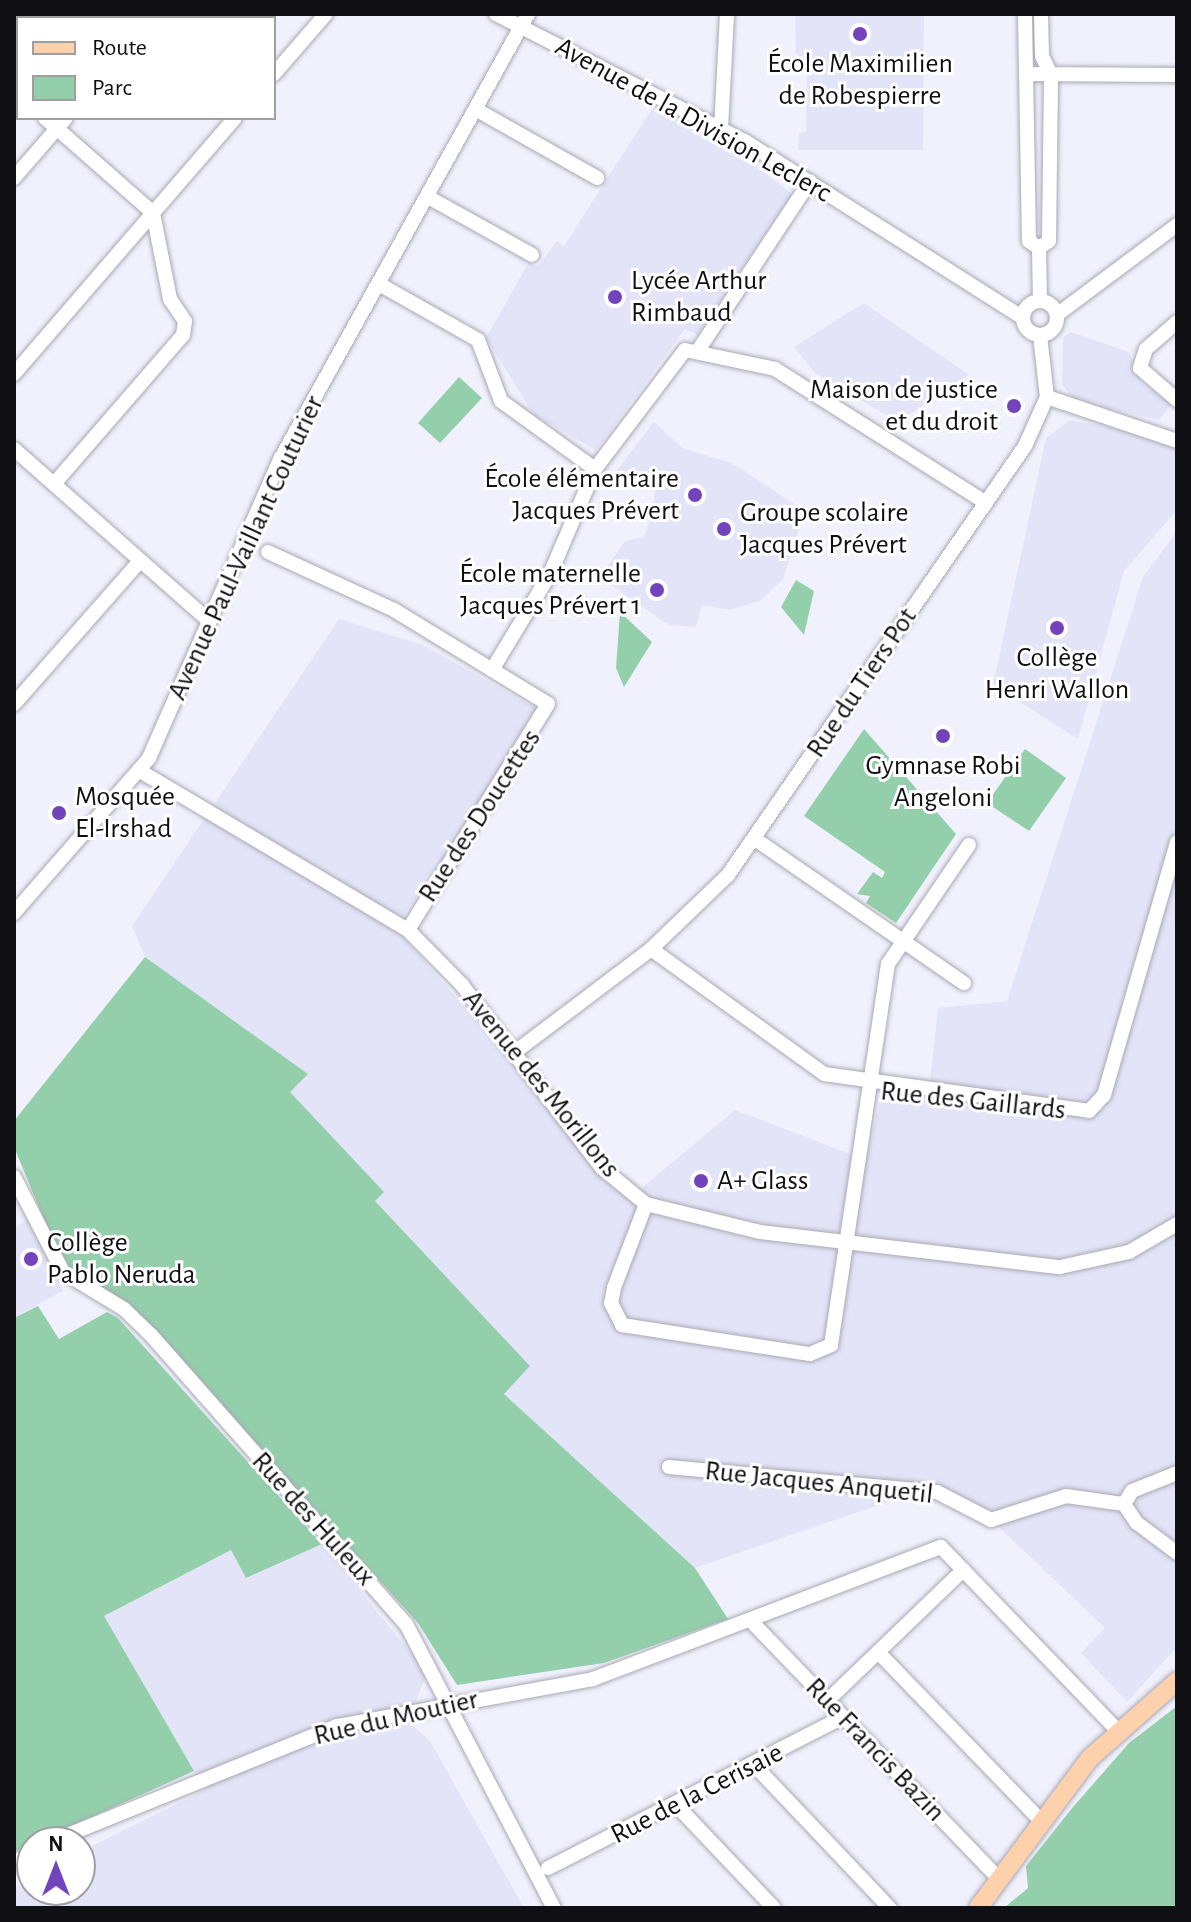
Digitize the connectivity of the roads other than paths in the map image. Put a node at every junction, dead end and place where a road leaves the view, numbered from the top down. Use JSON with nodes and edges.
{"nodes":[{"id":1,"x":326,"y":14,"type":"edge"},
{"id":2,"x":496,"y":14,"type":"edge"},
{"id":3,"x":537,"y":14,"type":"edge"},
{"id":4,"x":727,"y":14,"type":"edge"},
{"id":5,"x":1025,"y":14,"type":"edge"},
{"id":6,"x":1041,"y":14,"type":"edge"},
{"id":7,"x":526,"y":20,"type":"edge"},
{"id":8,"x":276,"y":72,"type":"edge"},
{"id":9,"x":1026,"y":74,"type":"junction"},
{"id":10,"x":1051,"y":75,"type":"junction"},
{"id":11,"x":1177,"y":75,"type":"edge"},
{"id":12,"x":477,"y":110,"type":"junction"},
{"id":13,"x":233,"y":120,"type":"edge"},
{"id":14,"x":61,"y":123,"type":"edge"},
{"id":15,"x":721,"y":129,"type":"junction"},
{"id":16,"x":14,"y":178,"type":"edge"},
{"id":17,"x":597,"y":178,"type":"dead end"},
{"id":18,"x":810,"y":181,"type":"junction"},
{"id":19,"x":428,"y":197,"type":"junction"},
{"id":20,"x":153,"y":213,"type":"junction"},
{"id":21,"x":1177,"y":225,"type":"edge"},
{"id":22,"x":1039,"y":248,"type":"junction"},
{"id":23,"x":532,"y":255,"type":"dead end"},
{"id":24,"x":379,"y":284,"type":"junction"},
{"id":25,"x":1040,"y":300,"type":"junction"},
{"id":26,"x":1058,"y":314,"type":"junction"},
{"id":27,"x":1023,"y":318,"type":"junction"},
{"id":28,"x":1177,"y":322,"type":"edge"},
{"id":29,"x":1040,"y":335,"type":"junction"},
{"id":30,"x":699,"y":349,"type":"junction"},
{"id":31,"x":14,"y":374,"type":"edge"},
{"id":32,"x":1047,"y":397,"type":"junction"},
{"id":33,"x":1177,"y":400,"type":"edge"},
{"id":34,"x":1177,"y":441,"type":"edge"},
{"id":35,"x":14,"y":449,"type":"edge"},
{"id":36,"x":595,"y":469,"type":"junction"},
{"id":37,"x":54,"y":484,"type":"junction"},
{"id":38,"x":986,"y":503,"type":"junction"},
{"id":39,"x":268,"y":552,"type":"dead end"},
{"id":40,"x":140,"y":561,"type":"junction"},
{"id":41,"x":210,"y":622,"type":"junction"},
{"id":42,"x":492,"y":670,"type":"junction"},
{"id":43,"x":14,"y":704,"type":"edge"},
{"id":44,"x":140,"y":771,"type":"junction"},
{"id":45,"x":755,"y":839,"type":"junction"},
{"id":46,"x":1177,"y":842,"type":"edge"},
{"id":47,"x":969,"y":845,"type":"dead end"},
{"id":48,"x":14,"y":913,"type":"edge"},
{"id":49,"x":408,"y":930,"type":"junction"},
{"id":50,"x":902,"y":941,"type":"junction"},
{"id":51,"x":651,"y":949,"type":"junction"},
{"id":52,"x":964,"y":983,"type":"dead end"},
{"id":53,"x":515,"y":1052,"type":"junction"},
{"id":54,"x":870,"y":1085,"type":"junction"},
{"id":55,"x":14,"y":1177,"type":"edge"},
{"id":56,"x":646,"y":1204,"type":"junction"},
{"id":57,"x":1177,"y":1224,"type":"edge"},
{"id":58,"x":849,"y":1243,"type":"junction"},
{"id":59,"x":669,"y":1467,"type":"dead end"},
{"id":60,"x":1177,"y":1473,"type":"edge"},
{"id":61,"x":1124,"y":1504,"type":"junction"},
{"id":62,"x":1177,"y":1553,"type":"edge"},
{"id":63,"x":963,"y":1570,"type":"junction"},
{"id":64,"x":750,"y":1620,"type":"junction"},
{"id":65,"x":878,"y":1652,"type":"junction"},
{"id":66,"x":1177,"y":1681,"type":"edge"},
{"id":67,"x":1177,"y":1695,"type":"edge"},
{"id":68,"x":827,"y":1701,"type":"junction"},
{"id":69,"x":446,"y":1702,"type":"junction"},
{"id":70,"x":843,"y":1717,"type":"junction"},
{"id":71,"x":1116,"y":1729,"type":"junction"},
{"id":72,"x":756,"y":1767,"type":"junction"},
{"id":73,"x":678,"y":1807,"type":"junction"},
{"id":74,"x":1040,"y":1820,"type":"junction"},
{"id":75,"x":90,"y":1826,"type":"edge"},
{"id":76,"x":1021,"y":1852,"type":"junction"},
{"id":77,"x":548,"y":1868,"type":"dead end"},
{"id":78,"x":1003,"y":1875,"type":"junction"},
{"id":79,"x":554,"y":1908,"type":"edge"},
{"id":80,"x":774,"y":1908,"type":"edge"},
{"id":81,"x":890,"y":1908,"type":"edge"},
{"id":82,"x":978,"y":1908,"type":"edge"}],
"edges":[{"from":1,"to":8,"type":"street"},
{"from":2,"to":7,"type":"street","name":"Avenue de la Division Leclerc"},
{"from":3,"to":7,"type":"street","name":"Avenue Paul-Vaillant Couturier"},
{"from":4,"to":15,"type":"street"},
{"from":5,"to":9,"type":"street"},
{"from":6,"to":10,"type":"street"},
{"from":7,"to":12,"type":"street","name":"Avenue Paul-Vaillant Couturier"},
{"from":7,"to":15,"type":"street","name":"Avenue de la Division Leclerc"},
{"from":9,"to":10,"type":"street"},
{"from":9,"to":22,"type":"street"},
{"from":10,"to":11,"type":"street"},
{"from":10,"to":22,"type":"street"},
{"from":12,"to":17,"type":"street"},
{"from":12,"to":19,"type":"street","name":"Avenue Paul-Vaillant Couturier"},
{"from":13,"to":20,"type":"street"},
{"from":14,"to":16,"type":"street"},
{"from":14,"to":20,"type":"street"},
{"from":15,"to":18,"type":"street","name":"Avenue de la Division Leclerc"},
{"from":18,"to":27,"type":"street","name":"Avenue de la Division Leclerc"},
{"from":18,"to":30,"type":"street"},
{"from":19,"to":23,"type":"street"},
{"from":19,"to":24,"type":"street","name":"Avenue Paul-Vaillant Couturier"},
{"from":20,"to":31,"type":"street"},
{"from":20,"to":37,"type":"street"},
{"from":21,"to":26,"type":"street"},
{"from":22,"to":25,"type":"street"},
{"from":24,"to":36,"type":"street"},
{"from":24,"to":41,"type":"street","name":"Avenue Paul-Vaillant Couturier"},
{"from":25,"to":26,"type":"street"},
{"from":25,"to":27,"type":"street"},
{"from":26,"to":29,"type":"street"},
{"from":27,"to":29,"type":"street","name":"Avenue de la Division Leclerc"},
{"from":28,"to":33,"type":"street"},
{"from":29,"to":32,"type":"street"},
{"from":30,"to":36,"type":"street"},
{"from":30,"to":38,"type":"street"},
{"from":32,"to":34,"type":"street"},
{"from":32,"to":38,"type":"street","name":"Rue du Tiers Pot"},
{"from":35,"to":37,"type":"street"},
{"from":36,"to":42,"type":"street"},
{"from":37,"to":40,"type":"street"},
{"from":38,"to":45,"type":"street","name":"Rue du Tiers Pot"},
{"from":39,"to":42,"type":"street"},
{"from":40,"to":41,"type":"street"},
{"from":40,"to":43,"type":"street"},
{"from":41,"to":44,"type":"street","name":"Avenue Paul-Vaillant Couturier"},
{"from":42,"to":49,"type":"street","name":"Rue des Doucettes"},
{"from":44,"to":48,"type":"street","name":"Avenue Paul-Vaillant Couturier"},
{"from":44,"to":49,"type":"street","name":"Avenue des Morillons"},
{"from":45,"to":50,"type":"street"},
{"from":45,"to":51,"type":"street","name":"Rue du Tiers Pot"},
{"from":46,"to":54,"type":"street","name":"Rue des Gaillards"},
{"from":47,"to":50,"type":"street"},
{"from":49,"to":53,"type":"street","name":"Avenue des Morillons"},
{"from":50,"to":52,"type":"street"},
{"from":50,"to":54,"type":"street"},
{"from":51,"to":53,"type":"street","name":"Rue du Tiers Pot"},
{"from":51,"to":54,"type":"street"},
{"from":53,"to":56,"type":"street","name":"Avenue des Morillons"},
{"from":54,"to":58,"type":"street","name":"Rue des Gaillards"},
{"from":55,"to":69,"type":"street","name":"Rue des Huleux"},
{"from":56,"to":58,"type":"street","name":"Avenue des Morillons"},
{"from":56,"to":58,"type":"street","name":"Rue des Gaillards"},
{"from":57,"to":58,"type":"street","name":"Avenue des Morillons"},
{"from":59,"to":61,"type":"street","name":"Rue Jacques Anquetil"},
{"from":60,"to":61,"type":"street"},
{"from":61,"to":62,"type":"street"},
{"from":63,"to":64,"type":"street","name":"Rue du Moutier"},
{"from":63,"to":65,"type":"street"},
{"from":63,"to":71,"type":"street"},
{"from":64,"to":68,"type":"street","name":"Rue Francis Bazin"},
{"from":64,"to":69,"type":"street","name":"Rue du Moutier"},
{"from":65,"to":68,"type":"street"},
{"from":65,"to":74,"type":"street"},
{"from":66,"to":71,"type":"main road"},
{"from":67,"to":76,"type":"main road"},
{"from":68,"to":70,"type":"street","name":"Rue Francis Bazin"},
{"from":69,"to":75,"type":"street","name":"Rue du Moutier"},
{"from":69,"to":79,"type":"street","name":"Rue des Huleux"},
{"from":70,"to":72,"type":"street","name":"Rue de la Cerisaie"},
{"from":70,"to":78,"type":"street","name":"Rue Francis Bazin"},
{"from":71,"to":74,"type":"main road"},
{"from":72,"to":73,"type":"street","name":"Rue de la Cerisaie"},
{"from":72,"to":81,"type":"street"},
{"from":73,"to":77,"type":"street","name":"Rue de la Cerisaie"},
{"from":73,"to":80,"type":"street"},
{"from":74,"to":76,"type":"main road"},
{"from":76,"to":78,"type":"main road"},
{"from":78,"to":82,"type":"main road"}]}
